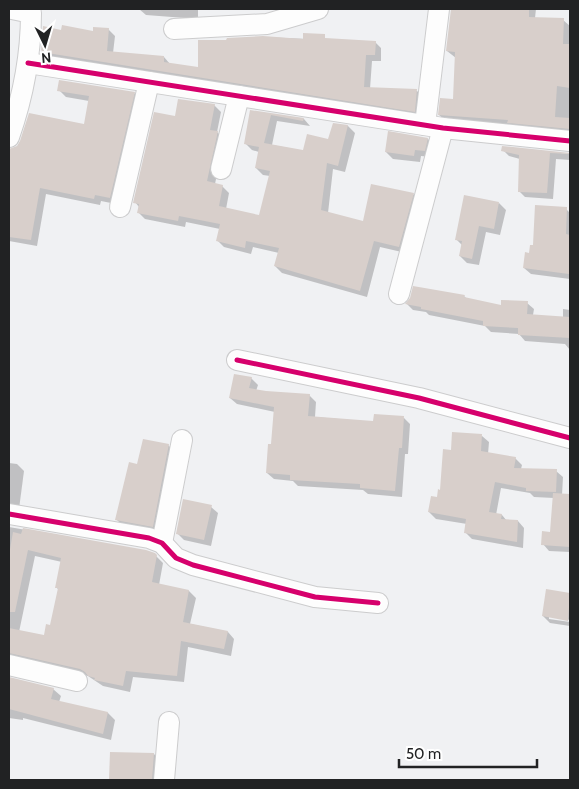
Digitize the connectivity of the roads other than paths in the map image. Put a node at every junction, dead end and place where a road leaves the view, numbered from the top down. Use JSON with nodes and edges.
{"nodes":[{"id":1,"x":12,"y":9,"type":"edge"},
{"id":2,"x":318,"y":9,"type":"edge"},
{"id":3,"x":439,"y":9,"type":"edge"},
{"id":4,"x":174,"y":29,"type":"dead end"},
{"id":5,"x":28,"y":63,"type":"junction"},
{"id":6,"x":149,"y":82,"type":"junction"},
{"id":7,"x":240,"y":96,"type":"junction"},
{"id":8,"x":434,"y":126,"type":"junction"},
{"id":9,"x":9,"y":137,"type":"edge"},
{"id":10,"x":570,"y":141,"type":"edge"},
{"id":11,"x":222,"y":169,"type":"dead end"},
{"id":12,"x":120,"y":207,"type":"dead end"},
{"id":13,"x":399,"y":294,"type":"dead end"},
{"id":14,"x":238,"y":360,"type":"dead end"},
{"id":15,"x":570,"y":438,"type":"edge"},
{"id":16,"x":182,"y":440,"type":"dead end"},
{"id":17,"x":9,"y":514,"type":"edge"},
{"id":18,"x":162,"y":543,"type":"junction"},
{"id":19,"x":378,"y":603,"type":"dead end"},
{"id":20,"x":9,"y":665,"type":"edge"},
{"id":21,"x":77,"y":681,"type":"dead end"},
{"id":22,"x":169,"y":722,"type":"dead end"},
{"id":23,"x":164,"y":780,"type":"edge"}],
"edges":[{"from":1,"to":5,"type":"street"},
{"from":2,"to":4,"type":"street"},
{"from":3,"to":8,"type":"street"},
{"from":5,"to":6,"type":"street"},
{"from":5,"to":9,"type":"street"},
{"from":6,"to":7,"type":"street"},
{"from":6,"to":12,"type":"street"},
{"from":7,"to":8,"type":"street"},
{"from":7,"to":11,"type":"street"},
{"from":8,"to":10,"type":"street"},
{"from":8,"to":13,"type":"street"},
{"from":14,"to":15,"type":"street"},
{"from":16,"to":18,"type":"street"},
{"from":17,"to":18,"type":"street"},
{"from":18,"to":19,"type":"street"},
{"from":20,"to":21,"type":"street"},
{"from":22,"to":23,"type":"street"}]}
